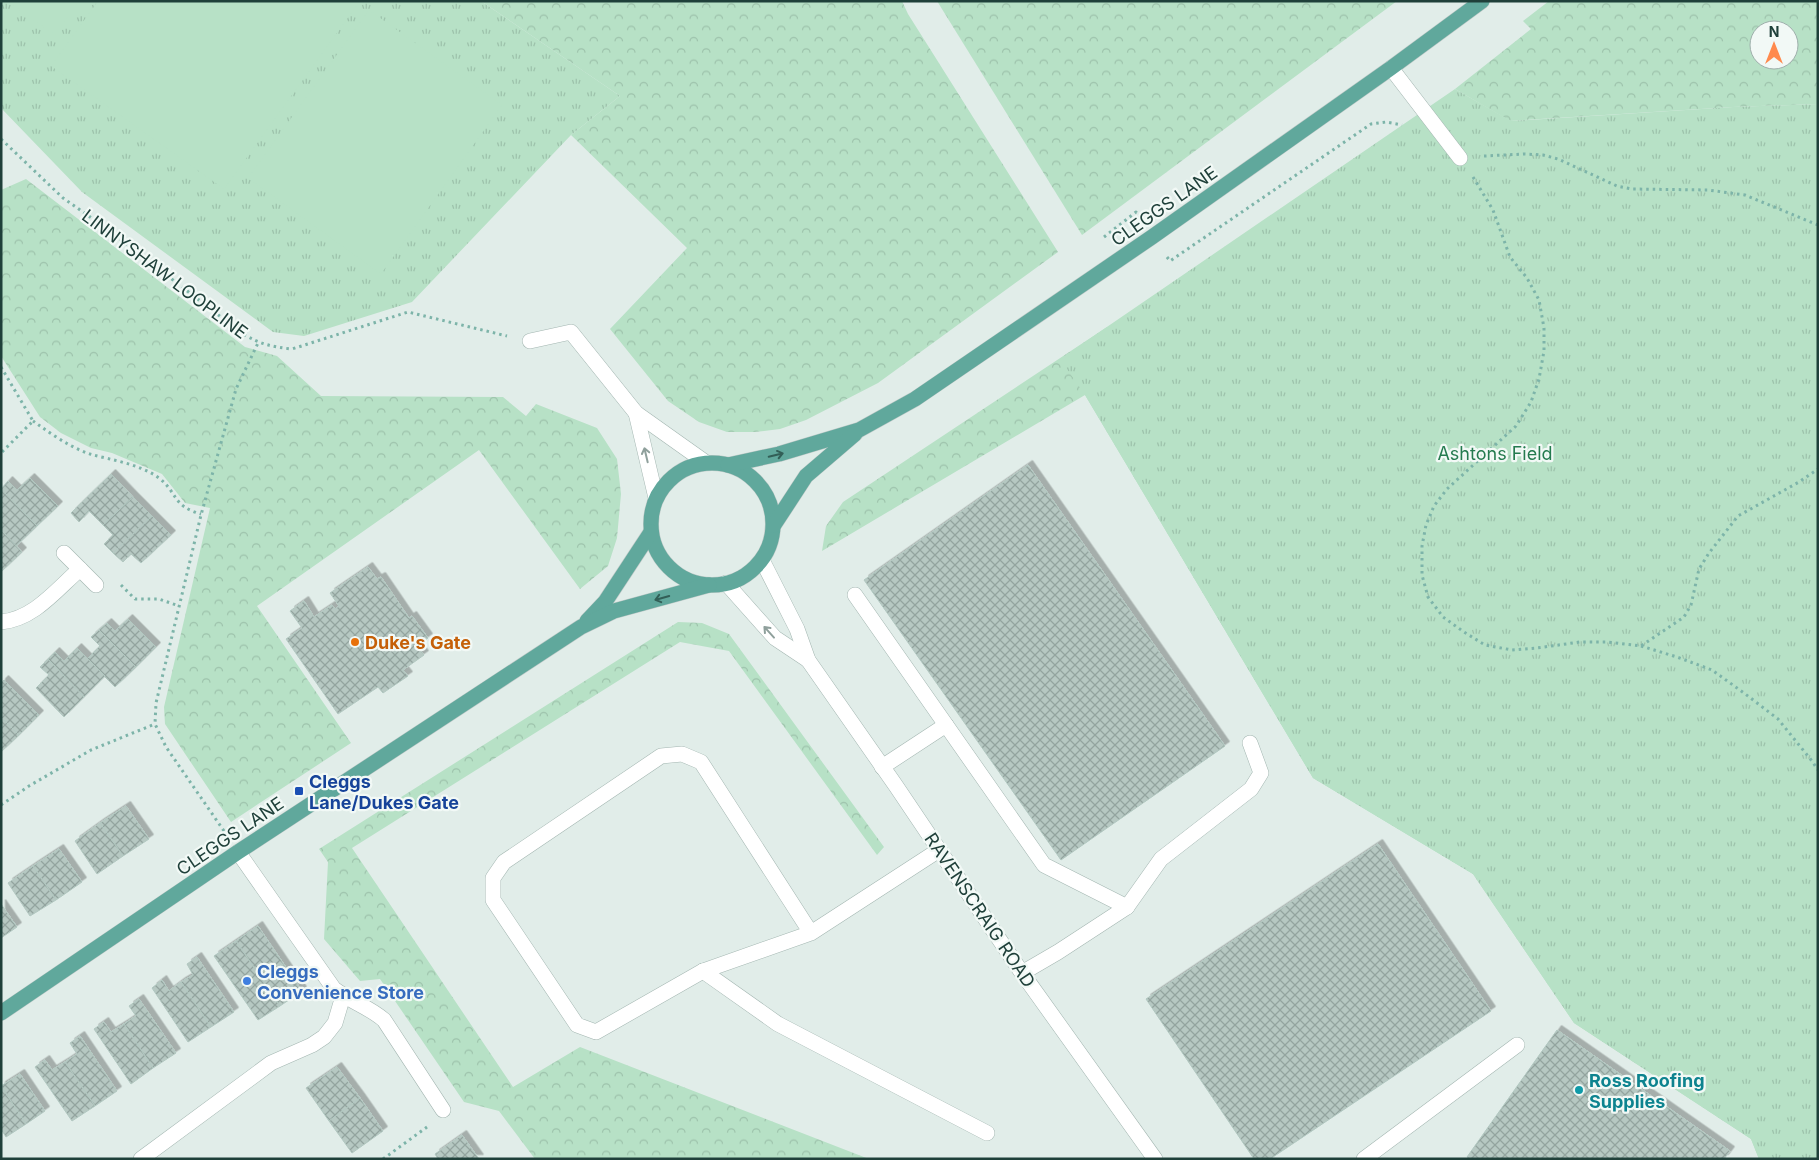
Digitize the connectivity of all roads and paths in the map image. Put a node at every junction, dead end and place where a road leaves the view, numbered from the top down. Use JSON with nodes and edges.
{"nodes":[{"id":1,"x":1482,"y":1,"type":"edge"},
{"id":2,"x":1391,"y":68,"type":"junction"},
{"id":3,"x":1410,"y":128,"type":"dead end"},
{"id":4,"x":1,"y":139,"type":"edge"},
{"id":5,"x":1460,"y":158,"type":"junction"},
{"id":6,"x":1136,"y":212,"type":"dead end"},
{"id":7,"x":1818,"y":225,"type":"edge"},
{"id":8,"x":1096,"y":242,"type":"dead end"},
{"id":9,"x":1170,"y":261,"type":"dead end"},
{"id":10,"x":530,"y":341,"type":"joint"},
{"id":11,"x":258,"y":343,"type":"junction"},
{"id":12,"x":1,"y":367,"type":"edge"},
{"id":13,"x":636,"y":413,"type":"junction"},
{"id":14,"x":33,"y":421,"type":"junction"},
{"id":15,"x":859,"y":430,"type":"junction"},
{"id":16,"x":1,"y":453,"type":"edge"},
{"id":17,"x":704,"y":462,"type":"junction"},
{"id":18,"x":728,"y":465,"type":"junction"},
{"id":19,"x":1818,"y":470,"type":"edge"},
{"id":20,"x":656,"y":498,"type":"junction"},
{"id":21,"x":201,"y":514,"type":"junction"},
{"id":22,"x":774,"y":525,"type":"junction"},
{"id":23,"x":651,"y":532,"type":"junction"},
{"id":24,"x":64,"y":553,"type":"dead end"},
{"id":25,"x":762,"y":560,"type":"junction"},
{"id":26,"x":80,"y":569,"type":"junction"},
{"id":27,"x":726,"y":584,"type":"junction"},
{"id":28,"x":96,"y":585,"type":"joint"},
{"id":29,"x":709,"y":585,"type":"junction"},
{"id":30,"x":855,"y":595,"type":"dead end"},
{"id":31,"x":179,"y":606,"type":"junction"},
{"id":32,"x":1,"y":622,"type":"edge"},
{"id":33,"x":581,"y":627,"type":"junction"},
{"id":34,"x":1641,"y":646,"type":"junction"},
{"id":35,"x":808,"y":660,"type":"junction"},
{"id":36,"x":155,"y":724,"type":"junction"},
{"id":37,"x":946,"y":725,"type":"junction"},
{"id":38,"x":1250,"y":743,"type":"dead end"},
{"id":39,"x":882,"y":767,"type":"junction"},
{"id":40,"x":1818,"y":770,"type":"edge"},
{"id":41,"x":1,"y":805,"type":"edge"},
{"id":42,"x":939,"y":850,"type":"junction"},
{"id":43,"x":238,"y":852,"type":"junction"},
{"id":44,"x":1126,"y":907,"type":"junction"},
{"id":45,"x":811,"y":933,"type":"junction"},
{"id":46,"x":702,"y":971,"type":"junction"},
{"id":47,"x":1022,"y":973,"type":"junction"},
{"id":48,"x":343,"y":996,"type":"junction"},
{"id":49,"x":1,"y":1013,"type":"edge"},
{"id":50,"x":1517,"y":1045,"type":"dead end"},
{"id":51,"x":444,"y":1110,"type":"joint"},
{"id":52,"x":987,"y":1133,"type":"dead end"},
{"id":53,"x":384,"y":1158,"type":"edge"},
{"id":54,"x":141,"y":1159,"type":"edge"},
{"id":55,"x":1155,"y":1159,"type":"edge"},
{"id":56,"x":1364,"y":1159,"type":"edge"}],
"edges":[{"from":1,"to":2,"type":"main road","name":"CLEGGS LANE"},
{"from":2,"to":5,"type":"street"},
{"from":2,"to":15,"type":"main road","name":"CLEGGS LANE"},
{"from":3,"to":9,"type":"path"},
{"from":4,"to":11,"type":"path","name":"LINNYSHAW LOOPLINE"},
{"from":5,"to":7,"type":"path"},
{"from":5,"to":34,"type":"path"},
{"from":6,"to":8,"type":"path"},
{"from":10,"to":11,"type":"path","name":"LINNYSHAW LOOPLINE"},
{"from":10,"to":13,"type":"street"},
{"from":11,"to":21,"type":"path"},
{"from":12,"to":14,"type":"path"},
{"from":13,"to":17,"type":"street"},
{"from":20,"to":13,"type":"street","one_way":true},
{"from":14,"to":16,"type":"path"},
{"from":14,"to":21,"type":"path"},
{"from":18,"to":15,"type":"main road","name":"CLEGGS LANE","one_way":true},
{"from":15,"to":22,"type":"main road","name":"CLEGGS LANE"},
{"from":17,"to":18,"type":"main road"},
{"from":17,"to":20,"type":"main road"},
{"from":18,"to":22,"type":"main road"},
{"from":19,"to":34,"type":"path"},
{"from":20,"to":23,"type":"main road"},
{"from":21,"to":31,"type":"path"},
{"from":22,"to":25,"type":"main road"},
{"from":23,"to":29,"type":"main road"},
{"from":23,"to":33,"type":"main road","name":"CLEGGS LANE"},
{"from":24,"to":26,"type":"street"},
{"from":25,"to":27,"type":"main road"},
{"from":25,"to":35,"type":"street","name":"RAVENSCRAIG ROAD"},
{"from":26,"to":28,"type":"street"},
{"from":26,"to":32,"type":"street"},
{"from":27,"to":29,"type":"main road"},
{"from":35,"to":27,"type":"street","name":"RAVENSCRAIG ROAD","one_way":true},
{"from":28,"to":31,"type":"path"},
{"from":29,"to":33,"type":"main road","name":"CLEGGS LANE","one_way":true},
{"from":30,"to":37,"type":"street"},
{"from":31,"to":36,"type":"path"},
{"from":33,"to":43,"type":"main road","name":"CLEGGS LANE"},
{"from":34,"to":40,"type":"path"},
{"from":35,"to":39,"type":"street","name":"RAVENSCRAIG ROAD"},
{"from":36,"to":41,"type":"path"},
{"from":36,"to":43,"type":"path"},
{"from":37,"to":39,"type":"street"},
{"from":37,"to":44,"type":"street"},
{"from":38,"to":44,"type":"street"},
{"from":39,"to":42,"type":"street","name":"RAVENSCRAIG ROAD"},
{"from":42,"to":45,"type":"street"},
{"from":42,"to":47,"type":"street","name":"RAVENSCRAIG ROAD"},
{"from":43,"to":48,"type":"street"},
{"from":43,"to":49,"type":"main road","name":"CLEGGS LANE"},
{"from":44,"to":47,"type":"street"},
{"from":45,"to":46,"type":"street"},
{"from":45,"to":46,"type":"street"},
{"from":46,"to":52,"type":"street"},
{"from":47,"to":55,"type":"street","name":"RAVENSCRAIG ROAD"},
{"from":48,"to":51,"type":"street"},
{"from":48,"to":54,"type":"street"},
{"from":50,"to":56,"type":"street"},
{"from":51,"to":53,"type":"path"}]}
